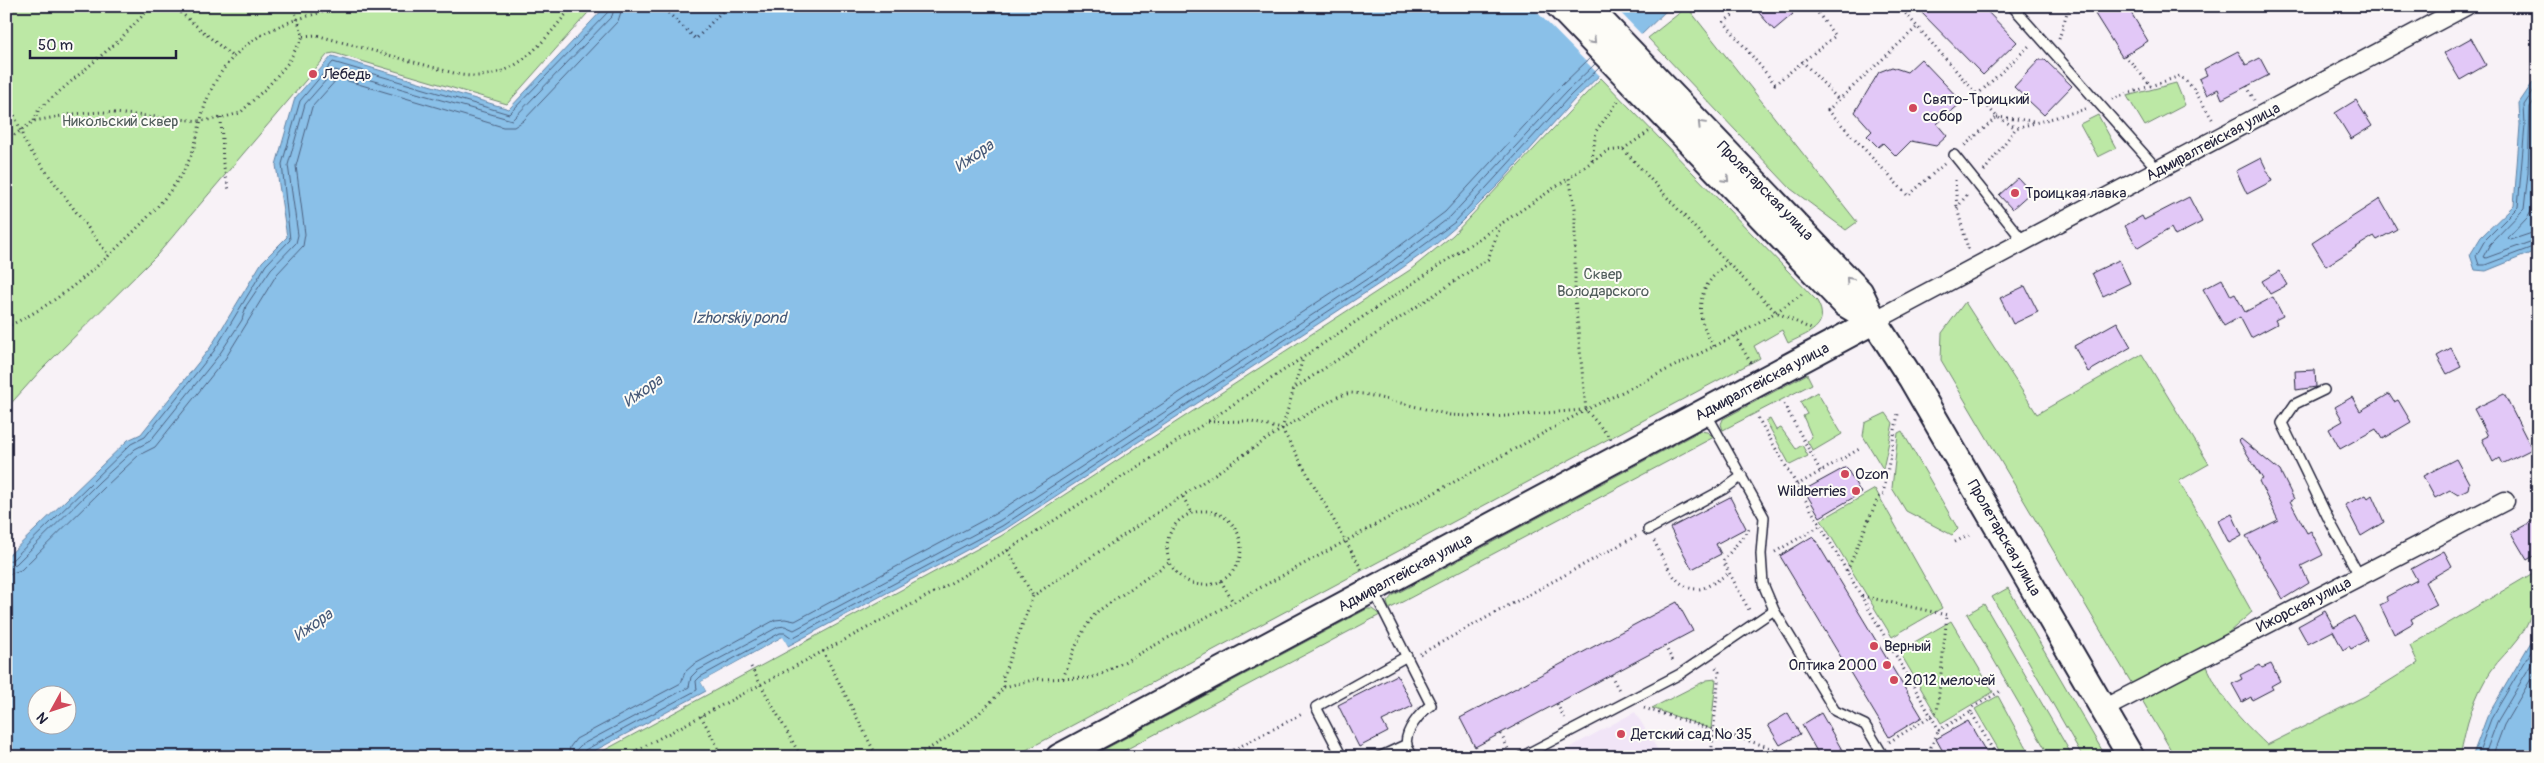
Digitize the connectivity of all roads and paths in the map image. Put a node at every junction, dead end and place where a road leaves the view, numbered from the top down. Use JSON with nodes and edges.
{"nodes":[{"id":1,"x":152,"y":6,"type":"edge"},
{"id":2,"x":173,"y":6,"type":"edge"},
{"id":3,"x":293,"y":6,"type":"edge"},
{"id":4,"x":350,"y":6,"type":"edge"},
{"id":5,"x":573,"y":6,"type":"edge"},
{"id":6,"x":661,"y":6,"type":"edge"},
{"id":7,"x":726,"y":6,"type":"edge"},
{"id":8,"x":1558,"y":6,"type":"edge"},
{"id":9,"x":1587,"y":6,"type":"edge"},
{"id":10,"x":1744,"y":6,"type":"edge"},
{"id":11,"x":1813,"y":6,"type":"edge"},
{"id":12,"x":1899,"y":6,"type":"edge"},
{"id":13,"x":2012,"y":6,"type":"edge"},
{"id":14,"x":2069,"y":6,"type":"edge"},
{"id":15,"x":2466,"y":6,"type":"edge"},
{"id":16,"x":297,"y":18,"type":"junction"},
{"id":17,"x":1916,"y":28,"type":"junction"},
{"id":18,"x":303,"y":36,"type":"junction"},
{"id":19,"x":2039,"y":36,"type":"junction"},
{"id":20,"x":2055,"y":54,"type":"junction"},
{"id":21,"x":2125,"y":55,"type":"dead end"},
{"id":22,"x":234,"y":58,"type":"junction"},
{"id":23,"x":1802,"y":61,"type":"junction"},
{"id":24,"x":1634,"y":81,"type":"junction"},
{"id":25,"x":2150,"y":86,"type":"junction"},
{"id":26,"x":1977,"y":95,"type":"junction"},
{"id":27,"x":1839,"y":100,"type":"junction"},
{"id":28,"x":6,"y":103,"type":"edge"},
{"id":29,"x":2098,"y":103,"type":"junction"},
{"id":30,"x":1997,"y":116,"type":"junction"},
{"id":31,"x":221,"y":118,"type":"junction"},
{"id":32,"x":34,"y":121,"type":"junction"},
{"id":33,"x":201,"y":121,"type":"junction"},
{"id":34,"x":2035,"y":121,"type":"junction"},
{"id":35,"x":1655,"y":128,"type":"dead end"},
{"id":36,"x":2016,"y":128,"type":"junction"},
{"id":37,"x":19,"y":131,"type":"junction"},
{"id":38,"x":2221,"y":138,"type":"junction"},
{"id":39,"x":6,"y":141,"type":"edge"},
{"id":40,"x":1623,"y":149,"type":"junction"},
{"id":41,"x":1954,"y":155,"type":"junction"},
{"id":42,"x":1592,"y":160,"type":"junction"},
{"id":43,"x":2159,"y":171,"type":"junction"},
{"id":44,"x":1569,"y":178,"type":"junction"},
{"id":45,"x":1976,"y":182,"type":"junction"},
{"id":46,"x":229,"y":190,"type":"dead end"},
{"id":47,"x":1956,"y":208,"type":"junction"},
{"id":48,"x":1500,"y":226,"type":"junction"},
{"id":49,"x":2024,"y":242,"type":"junction"},
{"id":50,"x":109,"y":256,"type":"junction"},
{"id":51,"x":1728,"y":263,"type":"junction"},
{"id":52,"x":1974,"y":270,"type":"junction"},
{"id":53,"x":1809,"y":289,"type":"dead end"},
{"id":54,"x":1776,"y":312,"type":"junction"},
{"id":55,"x":1874,"y":321,"type":"junction"},
{"id":56,"x":6,"y":326,"type":"edge"},
{"id":57,"x":1818,"y":333,"type":"dead end"},
{"id":58,"x":1735,"y":336,"type":"junction"},
{"id":59,"x":1714,"y":346,"type":"junction"},
{"id":60,"x":1303,"y":358,"type":"junction"},
{"id":61,"x":1751,"y":364,"type":"dead end"},
{"id":62,"x":1292,"y":390,"type":"junction"},
{"id":63,"x":2324,"y":390,"type":"dead end"},
{"id":64,"x":1784,"y":404,"type":"dead end"},
{"id":65,"x":1586,"y":410,"type":"junction"},
{"id":66,"x":1706,"y":412,"type":"junction"},
{"id":67,"x":1898,"y":414,"type":"dead end"},
{"id":68,"x":1758,"y":418,"type":"dead end"},
{"id":69,"x":1207,"y":422,"type":"junction"},
{"id":70,"x":1282,"y":429,"type":"junction"},
{"id":71,"x":1614,"y":442,"type":"dead end"},
{"id":72,"x":1861,"y":448,"type":"dead end"},
{"id":73,"x":1873,"y":470,"type":"dead end"},
{"id":74,"x":1821,"y":472,"type":"junction"},
{"id":75,"x":1742,"y":476,"type":"junction"},
{"id":76,"x":1856,"y":479,"type":"dead end"},
{"id":77,"x":1797,"y":486,"type":"junction"},
{"id":78,"x":1884,"y":489,"type":"dead end"},
{"id":79,"x":1886,"y":493,"type":"dead end"},
{"id":80,"x":1183,"y":497,"type":"junction"},
{"id":81,"x":2505,"y":501,"type":"dead end"},
{"id":82,"x":1192,"y":513,"type":"junction"},
{"id":83,"x":1762,"y":513,"type":"junction"},
{"id":84,"x":1820,"y":526,"type":"junction"},
{"id":85,"x":1648,"y":530,"type":"junction"},
{"id":86,"x":1968,"y":534,"type":"dead end"},
{"id":87,"x":1345,"y":542,"type":"junction"},
{"id":88,"x":1954,"y":542,"type":"dead end"},
{"id":89,"x":1008,"y":550,"type":"junction"},
{"id":90,"x":1762,"y":560,"type":"junction"},
{"id":91,"x":1170,"y":562,"type":"junction"},
{"id":92,"x":1847,"y":571,"type":"junction"},
{"id":93,"x":1730,"y":573,"type":"junction"},
{"id":94,"x":2360,"y":577,"type":"junction"},
{"id":95,"x":1221,"y":581,"type":"junction"},
{"id":96,"x":1369,"y":582,"type":"junction"},
{"id":97,"x":1033,"y":596,"type":"junction"},
{"id":98,"x":1861,"y":596,"type":"junction"},
{"id":99,"x":1233,"y":602,"type":"junction"},
{"id":100,"x":1774,"y":610,"type":"junction"},
{"id":101,"x":1756,"y":622,"type":"junction"},
{"id":102,"x":823,"y":651,"type":"junction"},
{"id":103,"x":1708,"y":655,"type":"junction"},
{"id":104,"x":1407,"y":656,"type":"junction"},
{"id":105,"x":751,"y":667,"type":"dead end"},
{"id":106,"x":1063,"y":678,"type":"junction"},
{"id":107,"x":760,"y":684,"type":"junction"},
{"id":108,"x":1004,"y":687,"type":"junction"},
{"id":109,"x":2001,"y":690,"type":"dead end"},
{"id":110,"x":1625,"y":702,"type":"junction"},
{"id":111,"x":1316,"y":707,"type":"junction"},
{"id":112,"x":2103,"y":709,"type":"junction"},
{"id":113,"x":1970,"y":712,"type":"junction"},
{"id":114,"x":701,"y":716,"type":"junction"},
{"id":115,"x":1930,"y":716,"type":"junction"},
{"id":116,"x":1939,"y":730,"type":"junction"},
{"id":117,"x":1714,"y":732,"type":"junction"},
{"id":118,"x":1501,"y":734,"type":"dead end"},
{"id":119,"x":1407,"y":744,"type":"junction"},
{"id":120,"x":1881,"y":753,"type":"edge"},
{"id":121,"x":1797,"y":756,"type":"edge"},
{"id":122,"x":624,"y":757,"type":"edge"},
{"id":123,"x":722,"y":757,"type":"edge"},
{"id":124,"x":801,"y":757,"type":"edge"},
{"id":125,"x":877,"y":757,"type":"edge"},
{"id":126,"x":914,"y":757,"type":"edge"},
{"id":127,"x":1059,"y":757,"type":"edge"},
{"id":128,"x":1220,"y":757,"type":"edge"},
{"id":129,"x":1342,"y":757,"type":"edge"},
{"id":130,"x":1380,"y":757,"type":"edge"},
{"id":131,"x":1413,"y":757,"type":"edge"},
{"id":132,"x":1512,"y":757,"type":"edge"},
{"id":133,"x":1521,"y":757,"type":"edge"},
{"id":134,"x":1711,"y":757,"type":"edge"},
{"id":135,"x":1932,"y":757,"type":"edge"},
{"id":136,"x":1997,"y":757,"type":"edge"},
{"id":137,"x":2131,"y":757,"type":"edge"}],
"edges":[{"from":1,"to":32,"type":"path"},
{"from":2,"to":22,"type":"path"},
{"from":3,"to":16,"type":"path"},
{"from":4,"to":16,"type":"path"},
{"from":5,"to":18,"type":"path"},
{"from":6,"to":7,"type":"path"},
{"from":8,"to":24,"type":"main road","one_way":true},
{"from":9,"to":24,"type":"main road"},
{"from":10,"to":23,"type":"path"},
{"from":11,"to":23,"type":"path"},
{"from":12,"to":17,"type":"path"},
{"from":13,"to":19,"type":"lane"},
{"from":14,"to":20,"type":"path"},
{"from":15,"to":38,"type":"street","name":"Адмиралтейская улица"},
{"from":16,"to":18,"type":"path"},
{"from":16,"to":22,"type":"path"},
{"from":17,"to":26,"type":"path"},
{"from":17,"to":27,"type":"path"},
{"from":18,"to":31,"type":"path"},
{"from":19,"to":20,"type":"lane"},
{"from":19,"to":26,"type":"path"},
{"from":20,"to":29,"type":"lane"},
{"from":21,"to":25,"type":"path"},
{"from":22,"to":33,"type":"path"},
{"from":23,"to":27,"type":"path"},
{"from":24,"to":42,"type":"path"},
{"from":24,"to":55,"type":"main road","name":"Пролетарская улица"},
{"from":25,"to":29,"type":"path"},
{"from":25,"to":38,"type":"path"},
{"from":26,"to":30,"type":"path"},
{"from":27,"to":41,"type":"path"},
{"from":28,"to":37,"type":"path"},
{"from":29,"to":34,"type":"path"},
{"from":29,"to":43,"type":"lane"},
{"from":30,"to":34,"type":"path"},
{"from":30,"to":36,"type":"path"},
{"from":30,"to":41,"type":"path"},
{"from":31,"to":33,"type":"path"},
{"from":31,"to":46,"type":"path"},
{"from":32,"to":33,"type":"path"},
{"from":32,"to":37,"type":"path"},
{"from":33,"to":50,"type":"path"},
{"from":34,"to":36,"type":"path"},
{"from":35,"to":40,"type":"path"},
{"from":36,"to":45,"type":"path"},
{"from":37,"to":39,"type":"path"},
{"from":37,"to":50,"type":"path"},
{"from":38,"to":43,"type":"street","name":"Адмиралтейская улица"},
{"from":40,"to":42,"type":"path"},
{"from":40,"to":51,"type":"path"},
{"from":41,"to":45,"type":"lane"},
{"from":41,"to":47,"type":"path"},
{"from":42,"to":44,"type":"path"},
{"from":43,"to":49,"type":"street","name":"Адмиралтейская улица"},
{"from":44,"to":48,"type":"path"},
{"from":44,"to":65,"type":"path"},
{"from":45,"to":47,"type":"path"},
{"from":45,"to":49,"type":"lane"},
{"from":47,"to":52,"type":"path"},
{"from":48,"to":60,"type":"path"},
{"from":48,"to":62,"type":"path"},
{"from":49,"to":52,"type":"street","name":"Адмиралтейская улица"},
{"from":50,"to":56,"type":"path"},
{"from":51,"to":54,"type":"path"},
{"from":51,"to":59,"type":"path"},
{"from":52,"to":55,"type":"street","name":"Адмиралтейская улица"},
{"from":53,"to":54,"type":"path"},
{"from":54,"to":57,"type":"path"},
{"from":54,"to":58,"type":"path"},
{"from":55,"to":66,"type":"main road","name":"Адмиралтейская улица"},
{"from":55,"to":112,"type":"main road","name":"Пролетарская улица"},
{"from":58,"to":59,"type":"path"},
{"from":58,"to":61,"type":"path"},
{"from":59,"to":65,"type":"path"},
{"from":60,"to":62,"type":"path"},
{"from":60,"to":69,"type":"path"},
{"from":62,"to":70,"type":"path"},
{"from":63,"to":94,"type":"lane"},
{"from":64,"to":74,"type":"path"},
{"from":65,"to":70,"type":"path"},
{"from":65,"to":71,"type":"path"},
{"from":65,"to":87,"type":"path"},
{"from":66,"to":75,"type":"lane"},
{"from":66,"to":96,"type":"main road","name":"Адмиралтейская улица"},
{"from":67,"to":78,"type":"path"},
{"from":68,"to":77,"type":"path"},
{"from":69,"to":70,"type":"path"},
{"from":69,"to":89,"type":"path"},
{"from":70,"to":80,"type":"path"},
{"from":70,"to":87,"type":"path"},
{"from":72,"to":74,"type":"path"},
{"from":73,"to":76,"type":"path"},
{"from":74,"to":77,"type":"path"},
{"from":75,"to":83,"type":"lane"},
{"from":75,"to":85,"type":"lane"},
{"from":77,"to":84,"type":"path"},
{"from":79,"to":92,"type":"path"},
{"from":80,"to":82,"type":"path"},
{"from":80,"to":97,"type":"path"},
{"from":81,"to":94,"type":"street","name":"Ижорская улица"},
{"from":82,"to":91,"type":"path"},
{"from":82,"to":95,"type":"path"},
{"from":83,"to":90,"type":"lane"},
{"from":83,"to":93,"type":"path"},
{"from":84,"to":90,"type":"path"},
{"from":84,"to":92,"type":"path"},
{"from":85,"to":93,"type":"path"},
{"from":85,"to":104,"type":"path"},
{"from":86,"to":88,"type":"path"},
{"from":87,"to":96,"type":"path"},
{"from":87,"to":99,"type":"path"},
{"from":89,"to":97,"type":"path"},
{"from":89,"to":102,"type":"path"},
{"from":90,"to":100,"type":"lane"},
{"from":91,"to":95,"type":"path"},
{"from":91,"to":106,"type":"path"},
{"from":92,"to":98,"type":"path"},
{"from":93,"to":101,"type":"path"},
{"from":94,"to":112,"type":"street","name":"Ижорская улица"},
{"from":95,"to":99,"type":"path"},
{"from":96,"to":104,"type":"lane"},
{"from":96,"to":127,"type":"main road","name":"Адмиралтейская улица"},
{"from":97,"to":108,"type":"path"},
{"from":98,"to":115,"type":"path"},
{"from":98,"to":115,"type":"path"},
{"from":99,"to":106,"type":"path"},
{"from":100,"to":101,"type":"lane"},
{"from":100,"to":120,"type":"lane"},
{"from":101,"to":103,"type":"lane"},
{"from":102,"to":107,"type":"path"},
{"from":102,"to":125,"type":"path"},
{"from":103,"to":110,"type":"lane"},
{"from":103,"to":117,"type":"path"},
{"from":104,"to":111,"type":"lane"},
{"from":104,"to":119,"type":"lane"},
{"from":105,"to":107,"type":"path"},
{"from":106,"to":108,"type":"path"},
{"from":107,"to":114,"type":"path"},
{"from":107,"to":124,"type":"path"},
{"from":108,"to":126,"type":"path"},
{"from":109,"to":113,"type":"path"},
{"from":110,"to":117,"type":"path"},
{"from":110,"to":133,"type":"lane"},
{"from":111,"to":128,"type":"path"},
{"from":111,"to":129,"type":"lane"},
{"from":112,"to":137,"type":"main road","name":"Пролетарская улица"},
{"from":113,"to":116,"type":"path"},
{"from":113,"to":136,"type":"path"},
{"from":114,"to":122,"type":"path"},
{"from":114,"to":123,"type":"path"},
{"from":115,"to":116,"type":"path"},
{"from":115,"to":120,"type":"path"},
{"from":116,"to":135,"type":"path"},
{"from":117,"to":121,"type":"path"},
{"from":117,"to":134,"type":"path"},
{"from":118,"to":132,"type":"path"},
{"from":119,"to":130,"type":"lane"},
{"from":119,"to":131,"type":"lane"}]}
